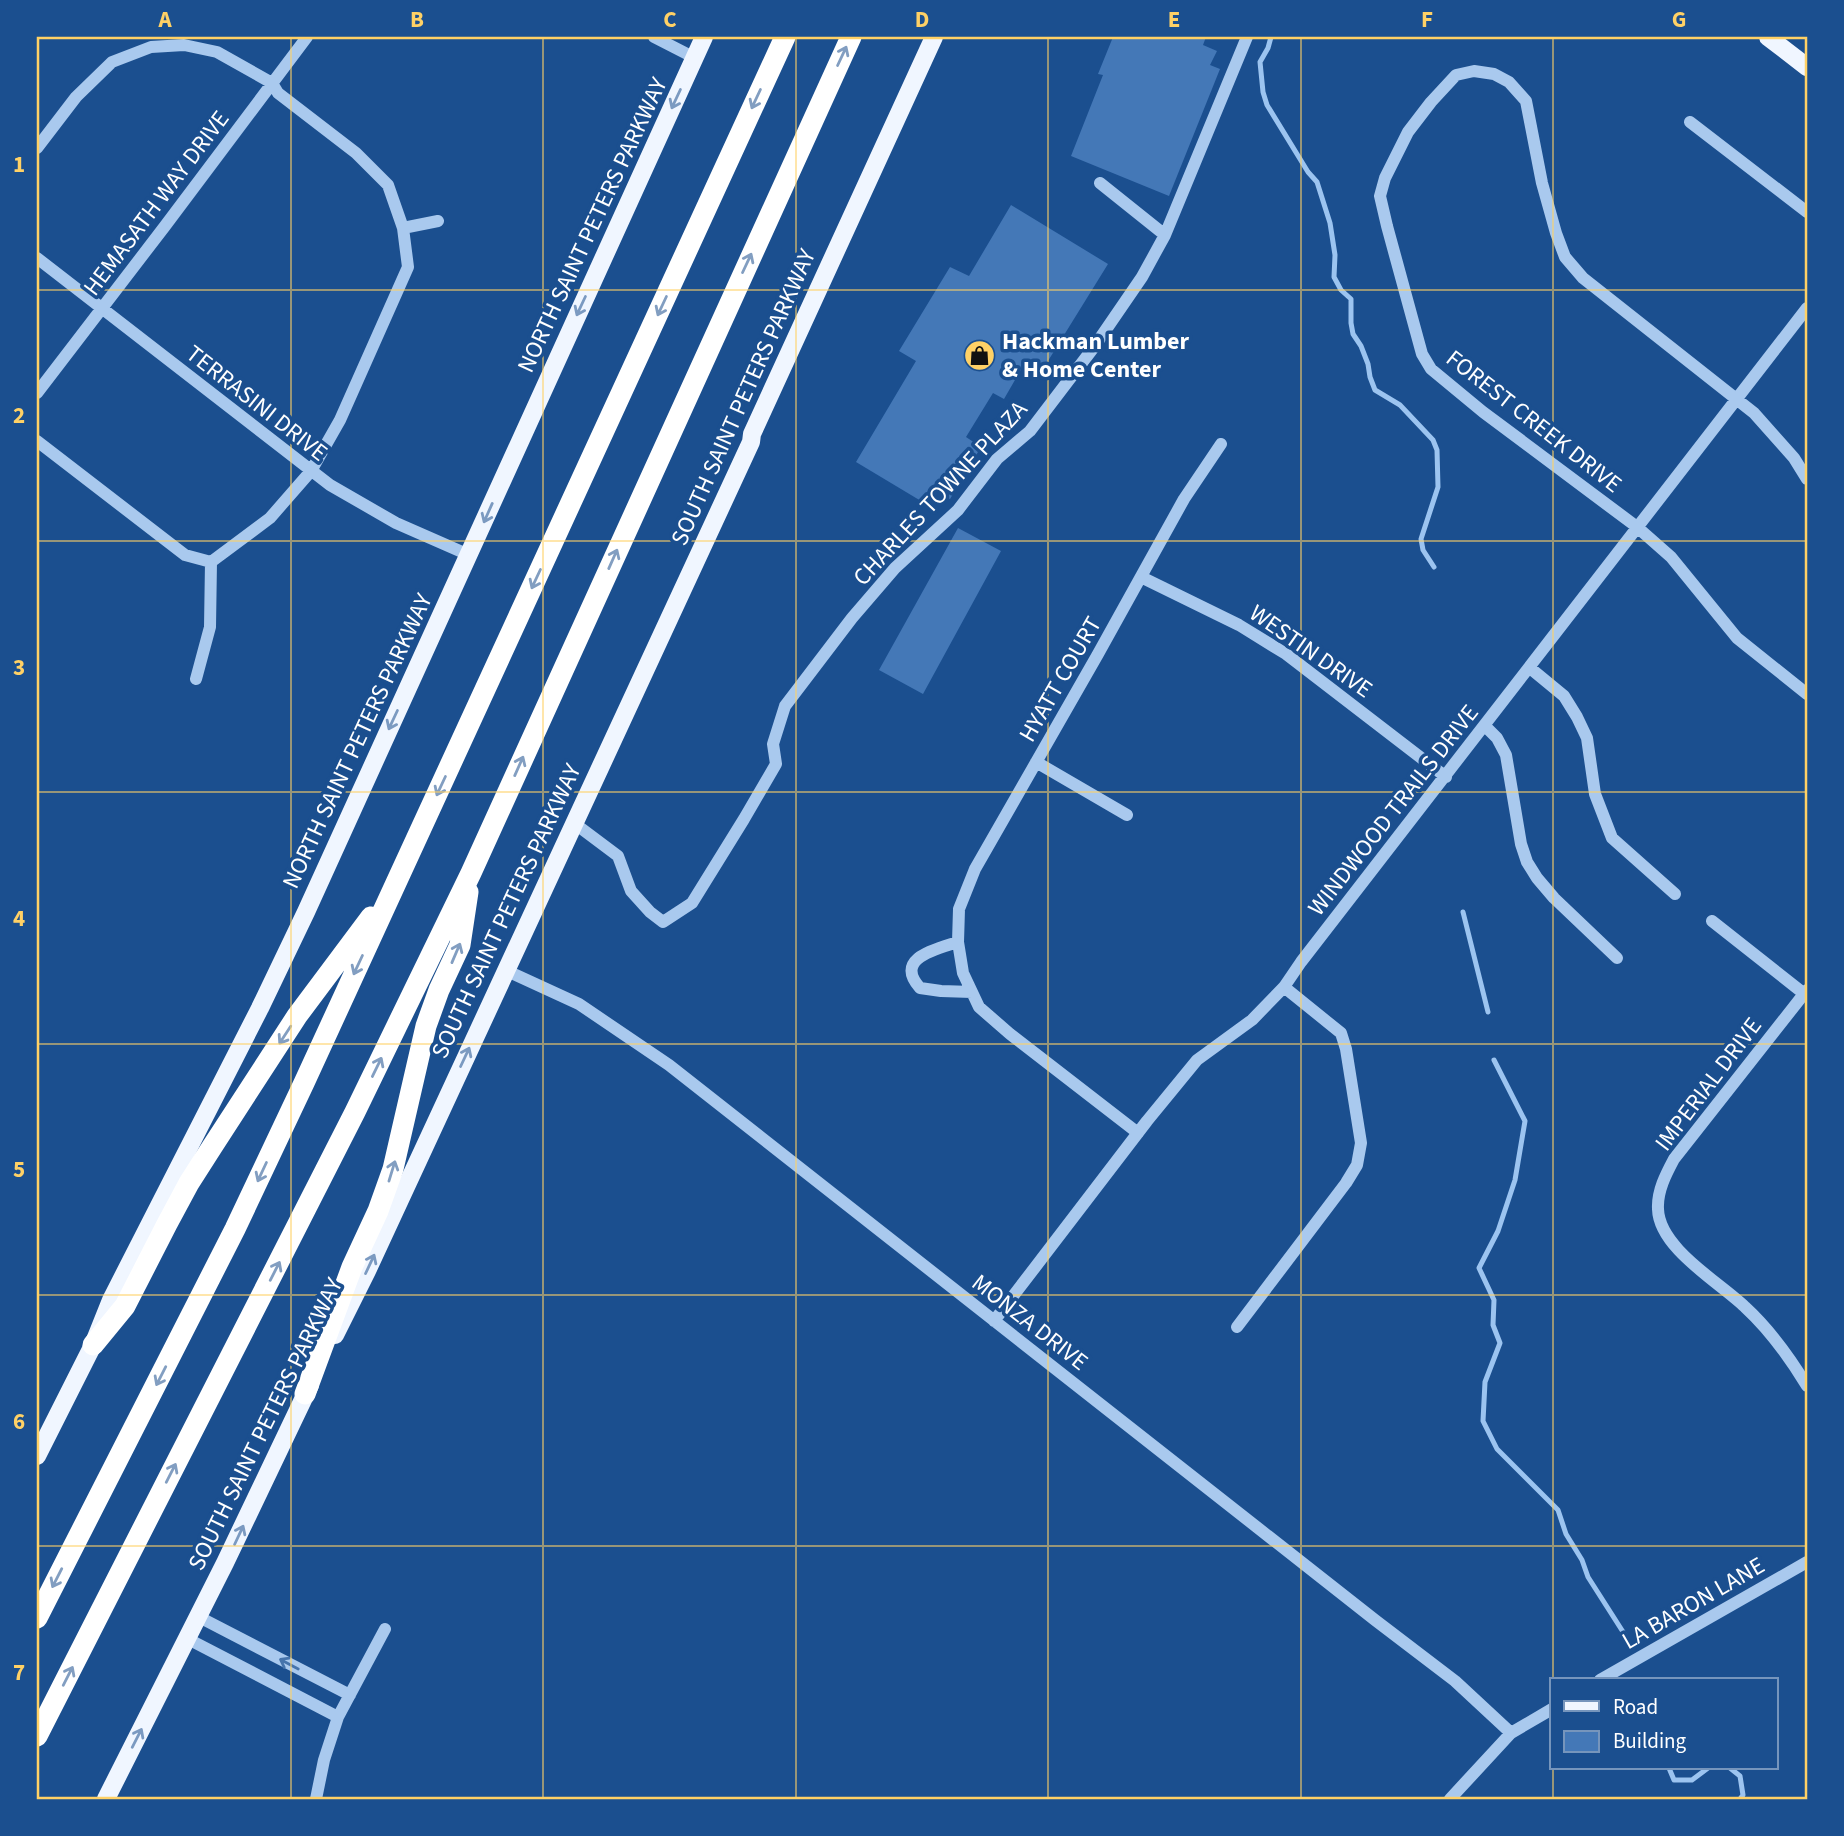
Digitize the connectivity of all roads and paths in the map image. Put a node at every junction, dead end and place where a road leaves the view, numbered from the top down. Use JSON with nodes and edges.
{"nodes":[{"id":1,"x":307,"y":37,"type":"edge"},
{"id":2,"x":654,"y":37,"type":"edge"},
{"id":3,"x":704,"y":37,"type":"edge"},
{"id":4,"x":785,"y":37,"type":"edge"},
{"id":5,"x":851,"y":37,"type":"edge"},
{"id":6,"x":934,"y":37,"type":"edge"},
{"id":7,"x":1247,"y":37,"type":"edge"},
{"id":8,"x":1768,"y":37,"type":"edge"},
{"id":9,"x":695,"y":58,"type":"junction"},
{"id":10,"x":1807,"y":67,"type":"edge"},
{"id":11,"x":272,"y":83,"type":"junction"},
{"id":12,"x":1690,"y":122,"type":"dead end"},
{"id":13,"x":37,"y":148,"type":"edge"},
{"id":14,"x":1100,"y":183,"type":"dead end"},
{"id":15,"x":1807,"y":212,"type":"edge"},
{"id":16,"x":438,"y":221,"type":"dead end"},
{"id":17,"x":403,"y":228,"type":"junction"},
{"id":18,"x":1165,"y":236,"type":"junction"},
{"id":19,"x":37,"y":258,"type":"edge"},
{"id":20,"x":1807,"y":308,"type":"edge"},
{"id":21,"x":101,"y":309,"type":"junction"},
{"id":22,"x":37,"y":393,"type":"edge"},
{"id":23,"x":1735,"y":398,"type":"junction"},
{"id":24,"x":37,"y":442,"type":"edge"},
{"id":25,"x":1221,"y":444,"type":"dead end"},
{"id":26,"x":311,"y":471,"type":"junction"},
{"id":27,"x":1807,"y":479,"type":"edge"},
{"id":28,"x":1637,"y":527,"type":"junction"},
{"id":29,"x":469,"y":555,"type":"junction"},
{"id":30,"x":211,"y":562,"type":"junction"},
{"id":31,"x":1141,"y":577,"type":"junction"},
{"id":32,"x":1530,"y":668,"type":"junction"},
{"id":33,"x":196,"y":680,"type":"dead end"},
{"id":34,"x":1807,"y":694,"type":"edge"},
{"id":35,"x":1485,"y":726,"type":"junction"},
{"id":36,"x":1036,"y":762,"type":"junction"},
{"id":37,"x":1446,"y":777,"type":"junction"},
{"id":38,"x":1126,"y":815,"type":"dead end"},
{"id":39,"x":574,"y":823,"type":"junction"},
{"id":40,"x":471,"y":873,"type":"junction"},
{"id":41,"x":397,"y":881,"type":"junction"},
{"id":42,"x":1675,"y":894,"type":"dead end"},
{"id":43,"x":1712,"y":922,"type":"dead end"},
{"id":44,"x":958,"y":943,"type":"junction"},
{"id":45,"x":1617,"y":958,"type":"dead end"},
{"id":46,"x":505,"y":970,"type":"junction"},
{"id":47,"x":1284,"y":987,"type":"junction"},
{"id":48,"x":972,"y":992,"type":"junction"},
{"id":49,"x":1806,"y":993,"type":"edge"},
{"id":50,"x":1138,"y":1133,"type":"junction"},
{"id":51,"x":994,"y":1321,"type":"junction"},
{"id":52,"x":1237,"y":1327,"type":"dead end"},
{"id":53,"x":93,"y":1345,"type":"junction"},
{"id":54,"x":1807,"y":1386,"type":"edge"},
{"id":55,"x":306,"y":1394,"type":"junction"},
{"id":56,"x":37,"y":1456,"type":"edge"},
{"id":57,"x":1807,"y":1562,"type":"edge"},
{"id":58,"x":199,"y":1616,"type":"junction"},
{"id":59,"x":37,"y":1618,"type":"edge"},
{"id":60,"x":384,"y":1629,"type":"dead end"},
{"id":61,"x":188,"y":1639,"type":"junction"},
{"id":62,"x":1604,"y":1678,"type":"edge"},
{"id":63,"x":350,"y":1695,"type":"junction"},
{"id":64,"x":1550,"y":1710,"type":"edge"},
{"id":65,"x":338,"y":1717,"type":"junction"},
{"id":66,"x":1511,"y":1733,"type":"junction"},
{"id":67,"x":37,"y":1736,"type":"edge"},
{"id":68,"x":106,"y":1799,"type":"edge"},
{"id":69,"x":316,"y":1799,"type":"edge"},
{"id":70,"x":1450,"y":1799,"type":"edge"}],
"edges":[{"from":1,"to":11,"type":"street","name":"HEMASATH WAY DRIVE"},
{"from":2,"to":9,"type":"street"},
{"from":3,"to":9,"type":"main road","name":"NORTH SAINT PETERS PARKWAY"},
{"from":4,"to":41,"type":"highway","one_way":true},
{"from":40,"to":5,"type":"highway","one_way":true},
{"from":6,"to":39,"type":"main road","name":"SOUTH SAINT PETERS PARKWAY"},
{"from":7,"to":18,"type":"street","name":"CHARLES TOWNE PLAZA"},
{"from":8,"to":10,"type":"main road"},
{"from":9,"to":29,"type":"main road","name":"NORTH SAINT PETERS PARKWAY","one_way":true},
{"from":11,"to":13,"type":"street"},
{"from":11,"to":17,"type":"street"},
{"from":11,"to":21,"type":"street","name":"HEMASATH WAY DRIVE"},
{"from":12,"to":15,"type":"street"},
{"from":14,"to":18,"type":"street"},
{"from":16,"to":17,"type":"street"},
{"from":17,"to":26,"type":"street"},
{"from":18,"to":39,"type":"street","name":"CHARLES TOWNE PLAZA"},
{"from":19,"to":21,"type":"street","name":"TERRASINI DRIVE"},
{"from":20,"to":23,"type":"street","name":"WINDWOOD TRAILS DRIVE"},
{"from":21,"to":22,"type":"street","name":"HEMASATH WAY DRIVE"},
{"from":21,"to":26,"type":"street","name":"TERRASINI DRIVE"},
{"from":23,"to":27,"type":"street","name":"FOREST CREEK DRIVE"},
{"from":23,"to":28,"type":"street","name":"WINDWOOD TRAILS DRIVE"},
{"from":23,"to":28,"type":"street","name":"FOREST CREEK DRIVE"},
{"from":24,"to":30,"type":"street"},
{"from":25,"to":31,"type":"street","name":"HYATT COURT"},
{"from":26,"to":29,"type":"street","name":"TERRASINI DRIVE"},
{"from":26,"to":30,"type":"street"},
{"from":28,"to":32,"type":"street","name":"WINDWOOD TRAILS DRIVE"},
{"from":28,"to":34,"type":"street","name":"FOREST CREEK DRIVE"},
{"from":29,"to":53,"type":"main road","name":"NORTH SAINT PETERS PARKWAY","one_way":true},
{"from":30,"to":33,"type":"street"},
{"from":31,"to":36,"type":"street","name":"HYATT COURT"},
{"from":31,"to":37,"type":"street","name":"WESTIN DRIVE"},
{"from":32,"to":35,"type":"street","name":"WINDWOOD TRAILS DRIVE"},
{"from":32,"to":42,"type":"street"},
{"from":35,"to":37,"type":"street","name":"WINDWOOD TRAILS DRIVE"},
{"from":35,"to":45,"type":"street"},
{"from":36,"to":38,"type":"street"},
{"from":36,"to":44,"type":"street","name":"HYATT COURT"},
{"from":37,"to":47,"type":"street","name":"WINDWOOD TRAILS DRIVE"},
{"from":39,"to":46,"type":"main road","name":"SOUTH SAINT PETERS PARKWAY"},
{"from":55,"to":40,"type":"highway","one_way":true},
{"from":67,"to":40,"type":"highway","one_way":true},
{"from":41,"to":53,"type":"highway","one_way":true},
{"from":41,"to":59,"type":"highway","one_way":true},
{"from":43,"to":49,"type":"street"},
{"from":44,"to":48,"type":"street","name":"HYATT COURT"},
{"from":44,"to":48,"type":"street"},
{"from":46,"to":51,"type":"street","name":"MONZA DRIVE"},
{"from":55,"to":46,"type":"main road","name":"SOUTH SAINT PETERS PARKWAY","one_way":true},
{"from":47,"to":50,"type":"street","name":"WINDWOOD TRAILS DRIVE"},
{"from":47,"to":52,"type":"street"},
{"from":48,"to":50,"type":"street","name":"HYATT COURT"},
{"from":49,"to":54,"type":"street","name":"IMPERIAL DRIVE"},
{"from":50,"to":51,"type":"street","name":"WINDWOOD TRAILS DRIVE"},
{"from":51,"to":66,"type":"street","name":"MONZA DRIVE"},
{"from":53,"to":56,"type":"main road","name":"NORTH SAINT PETERS PARKWAY"},
{"from":58,"to":55,"type":"main road","name":"SOUTH SAINT PETERS PARKWAY","one_way":true},
{"from":57,"to":62,"type":"street","name":"LA BARON LANE"},
{"from":58,"to":61,"type":"main road","name":"SOUTH SAINT PETERS PARKWAY"},
{"from":63,"to":58,"type":"street","one_way":true},
{"from":60,"to":63,"type":"street"},
{"from":61,"to":65,"type":"street"},
{"from":68,"to":61,"type":"main road","name":"SOUTH SAINT PETERS PARKWAY","one_way":true},
{"from":63,"to":65,"type":"street"},
{"from":64,"to":66,"type":"street"},
{"from":65,"to":69,"type":"street"},
{"from":66,"to":70,"type":"street"}]}
